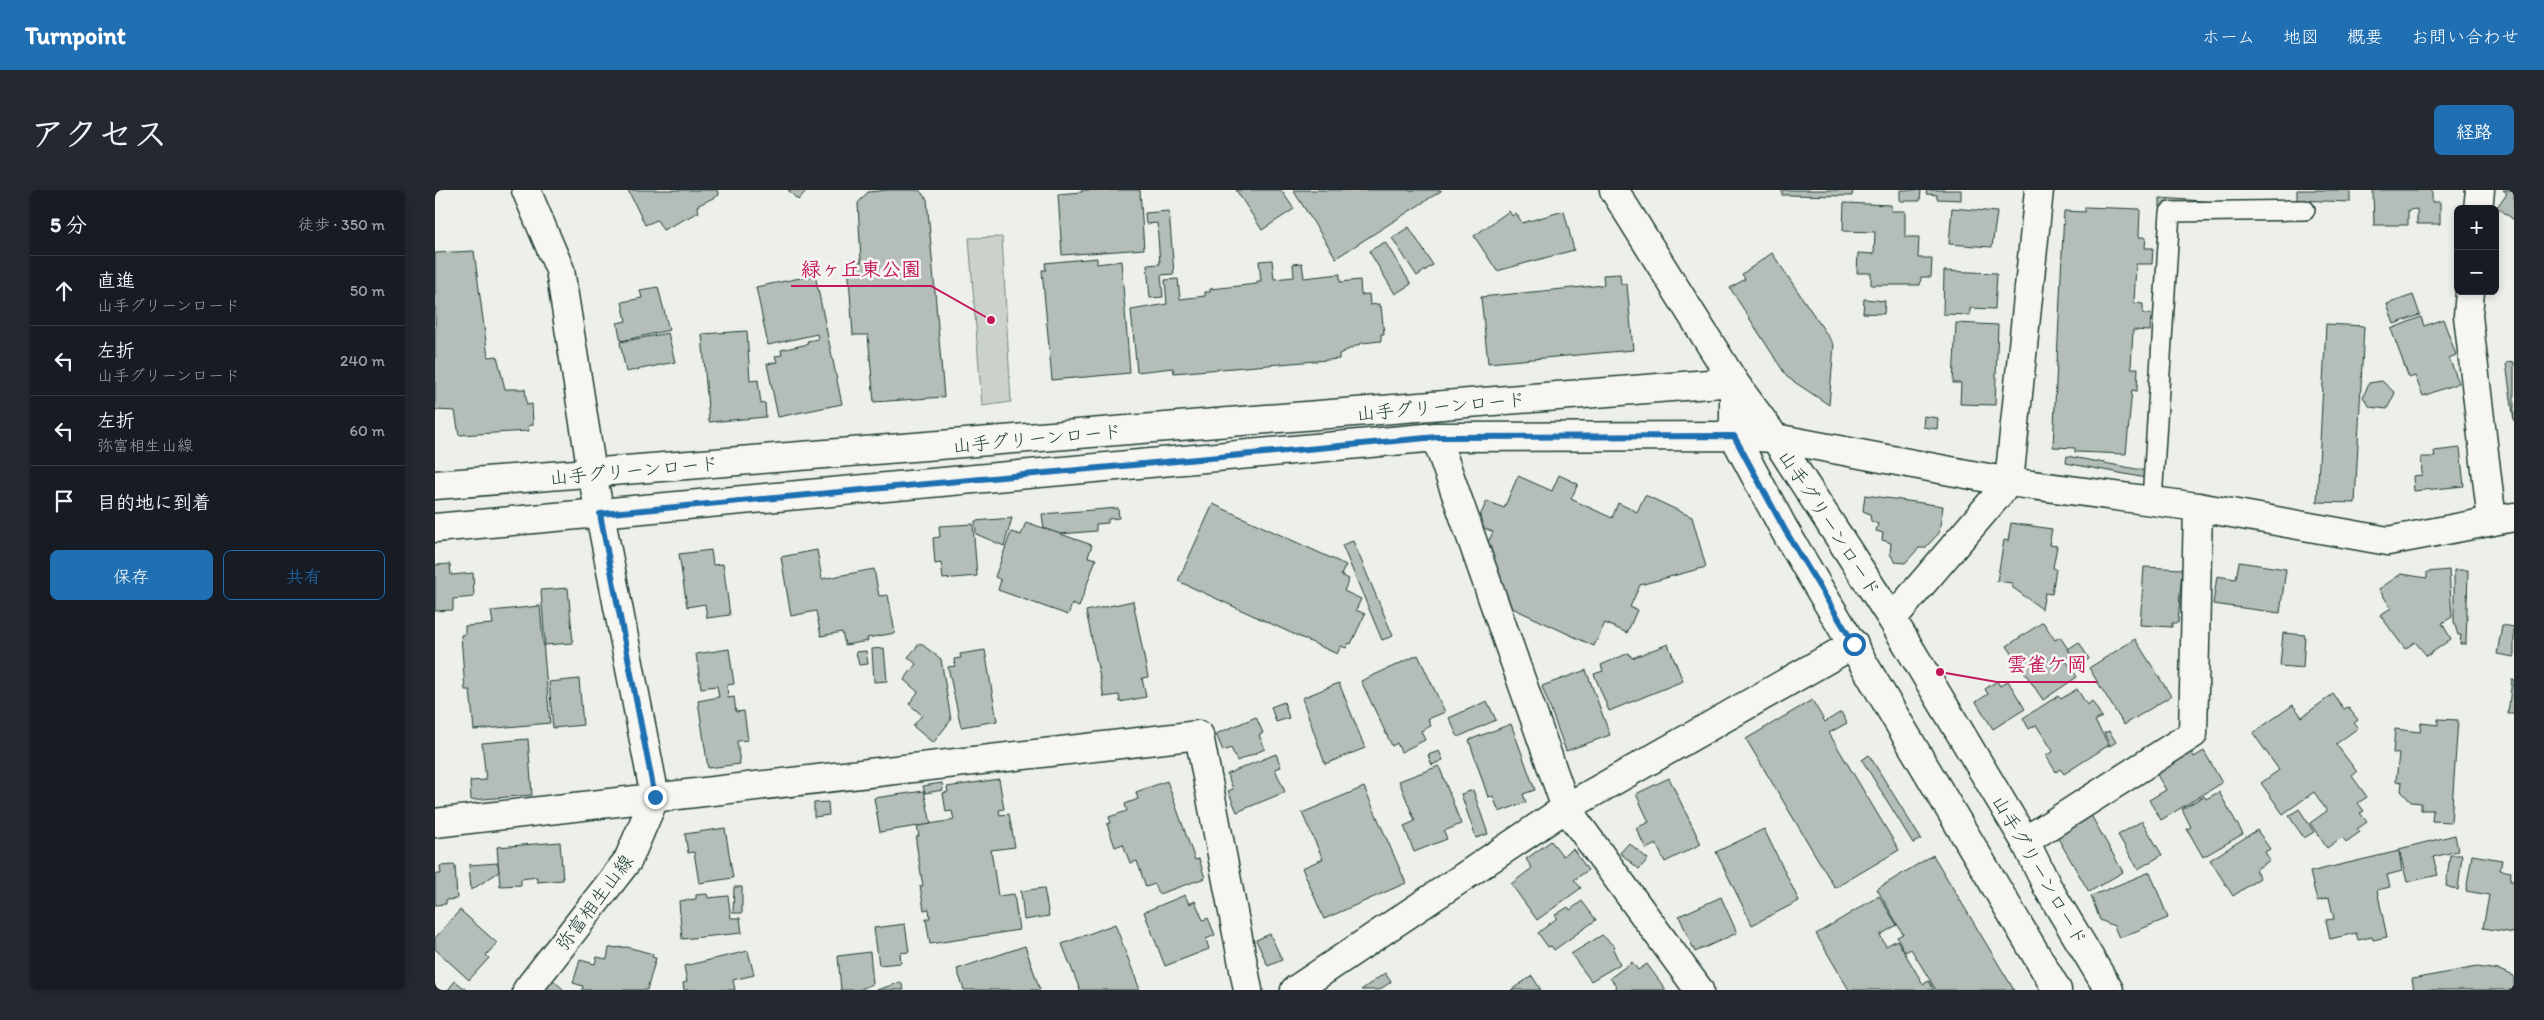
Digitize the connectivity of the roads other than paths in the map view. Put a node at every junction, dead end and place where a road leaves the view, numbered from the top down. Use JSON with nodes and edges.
{"nodes":[{"id":1,"x":526,"y":190,"type":"edge"},
{"id":2,"x":1614,"y":190,"type":"edge"},
{"id":3,"x":2039,"y":190,"type":"edge"},
{"id":4,"x":2480,"y":190,"type":"edge"},
{"id":5,"x":2478,"y":205,"type":"edge"},
{"id":6,"x":2305,"y":210,"type":"dead end"},
{"id":7,"x":2471,"y":295,"type":"edge"},
{"id":8,"x":1734,"y":382,"type":"junction"},
{"id":9,"x":1734,"y":436,"type":"junction"},
{"id":10,"x":1437,"y":437,"type":"junction"},
{"id":11,"x":1775,"y":438,"type":"junction"},
{"id":12,"x":592,"y":473,"type":"junction"},
{"id":13,"x":2009,"y":482,"type":"junction"},
{"id":14,"x":435,"y":485,"type":"edge"},
{"id":15,"x":2151,"y":501,"type":"junction"},
{"id":16,"x":2198,"y":507,"type":"junction"},
{"id":17,"x":600,"y":514,"type":"junction"},
{"id":18,"x":2503,"y":519,"type":"edge"},
{"id":19,"x":435,"y":528,"type":"edge"},
{"id":20,"x":1892,"y":620,"type":"junction"},
{"id":21,"x":1854,"y":644,"type":"junction"},
{"id":22,"x":655,"y":797,"type":"junction"},
{"id":23,"x":1566,"y":808,"type":"junction"},
{"id":24,"x":435,"y":823,"type":"edge"},
{"id":25,"x":2025,"y":841,"type":"junction"},
{"id":26,"x":527,"y":990,"type":"edge"},
{"id":27,"x":1248,"y":990,"type":"edge"},
{"id":28,"x":1295,"y":990,"type":"edge"},
{"id":29,"x":1699,"y":990,"type":"edge"},
{"id":30,"x":2057,"y":990,"type":"edge"},
{"id":31,"x":2109,"y":990,"type":"edge"}],
"edges":[{"from":1,"to":12,"type":"street"},
{"from":2,"to":8,"type":"street"},
{"from":3,"to":13,"type":"street"},
{"from":4,"to":5,"type":"street"},
{"from":6,"to":15,"type":"lane"},
{"from":7,"to":18,"type":"street"},
{"from":8,"to":9,"type":"street"},
{"from":8,"to":11,"type":"street","name":"山手グリーンロード"},
{"from":8,"to":12,"type":"street","name":"山手グリーンロード"},
{"from":9,"to":10,"type":"street","name":"山手グリーンロード"},
{"from":9,"to":11,"type":"street"},
{"from":9,"to":21,"type":"street","name":"山手グリーンロード"},
{"from":10,"to":17,"type":"street","name":"山手グリーンロード"},
{"from":10,"to":23,"type":"street"},
{"from":11,"to":13,"type":"street"},
{"from":11,"to":20,"type":"street","name":"山手グリーンロード"},
{"from":12,"to":14,"type":"street","name":"山手グリーンロード"},
{"from":12,"to":17,"type":"street"},
{"from":13,"to":15,"type":"street"},
{"from":13,"to":20,"type":"street"},
{"from":15,"to":16,"type":"street"},
{"from":16,"to":18,"type":"street"},
{"from":16,"to":25,"type":"street"},
{"from":17,"to":19,"type":"street","name":"山手グリーンロード"},
{"from":17,"to":22,"type":"street"},
{"from":20,"to":25,"type":"street","name":"山手グリーンロード"},
{"from":21,"to":23,"type":"street"},
{"from":21,"to":30,"type":"street","name":"山手グリーンロード"},
{"from":22,"to":24,"type":"street"},
{"from":22,"to":26,"type":"street","name":"弥富相生山線"},
{"from":22,"to":27,"type":"street"},
{"from":23,"to":28,"type":"street"},
{"from":23,"to":29,"type":"street"},
{"from":25,"to":31,"type":"street","name":"山手グリーンロード"}]}
